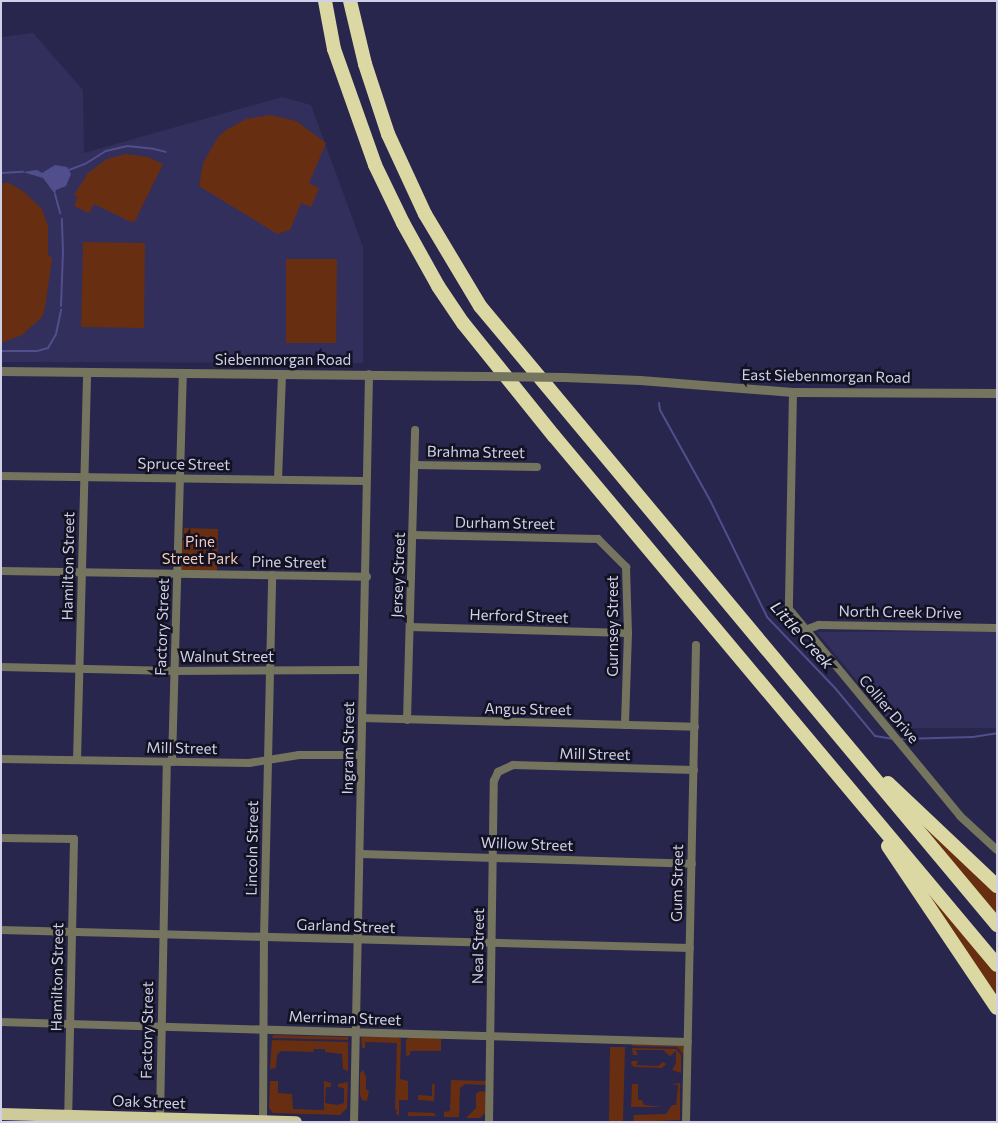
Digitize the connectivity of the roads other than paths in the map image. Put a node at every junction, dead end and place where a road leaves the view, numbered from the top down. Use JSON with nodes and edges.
{"nodes":[{"id":1,"x":325,"y":1,"type":"edge"},
{"id":2,"x":350,"y":1,"type":"edge"},
{"id":3,"x":1,"y":371,"type":"edge"},
{"id":4,"x":88,"y":372,"type":"junction"},
{"id":5,"x":183,"y":373,"type":"junction"},
{"id":6,"x":369,"y":374,"type":"junction"},
{"id":7,"x":282,"y":375,"type":"junction"},
{"id":8,"x":564,"y":377,"type":"joint"},
{"id":9,"x":793,"y":392,"type":"junction"},
{"id":10,"x":997,"y":393,"type":"edge"},
{"id":11,"x":415,"y":430,"type":"dead end"},
{"id":12,"x":414,"y":465,"type":"junction"},
{"id":13,"x":537,"y":467,"type":"dead end"},
{"id":14,"x":1,"y":476,"type":"edge"},
{"id":15,"x":84,"y":477,"type":"junction"},
{"id":16,"x":181,"y":478,"type":"junction"},
{"id":17,"x":278,"y":479,"type":"junction"},
{"id":18,"x":366,"y":480,"type":"junction"},
{"id":19,"x":412,"y":534,"type":"junction"},
{"id":20,"x":598,"y":539,"type":"joint"},
{"id":21,"x":1,"y":571,"type":"edge"},
{"id":22,"x":82,"y":573,"type":"junction"},
{"id":23,"x":177,"y":574,"type":"junction"},
{"id":24,"x":272,"y":575,"type":"junction"},
{"id":25,"x":367,"y":577,"type":"junction"},
{"id":26,"x":410,"y":626,"type":"junction"},
{"id":27,"x":997,"y":628,"type":"edge"},
{"id":28,"x":805,"y":630,"type":"junction"},
{"id":29,"x":628,"y":633,"type":"junction"},
{"id":30,"x":696,"y":644,"type":"dead end"},
{"id":31,"x":1,"y":667,"type":"edge"},
{"id":32,"x":80,"y":669,"type":"junction"},
{"id":33,"x":174,"y":670,"type":"junction"},
{"id":34,"x":269,"y":670,"type":"junction"},
{"id":35,"x":363,"y":670,"type":"junction"},
{"id":36,"x":362,"y":718,"type":"junction"},
{"id":37,"x":407,"y":720,"type":"junction"},
{"id":38,"x":625,"y":725,"type":"junction"},
{"id":39,"x":694,"y":727,"type":"junction"},
{"id":40,"x":842,"y":739,"type":"junction"},
{"id":41,"x":361,"y":755,"type":"junction"},
{"id":42,"x":1,"y":759,"type":"edge"},
{"id":43,"x":77,"y":760,"type":"junction"},
{"id":44,"x":268,"y":761,"type":"junction"},
{"id":45,"x":170,"y":762,"type":"junction"},
{"id":46,"x":694,"y":770,"type":"junction"},
{"id":47,"x":498,"y":772,"type":"joint"},
{"id":48,"x":846,"y":783,"type":"junction"},
{"id":49,"x":1,"y":838,"type":"edge"},
{"id":50,"x":997,"y":850,"type":"edge"},
{"id":51,"x":361,"y":854,"type":"junction"},
{"id":52,"x":493,"y":857,"type":"junction"},
{"id":53,"x":692,"y":864,"type":"junction"},
{"id":54,"x":997,"y":886,"type":"edge"},
{"id":55,"x":997,"y":925,"type":"edge"},
{"id":56,"x":1,"y":930,"type":"edge"},
{"id":57,"x":72,"y":933,"type":"junction"},
{"id":58,"x":162,"y":934,"type":"junction"},
{"id":59,"x":264,"y":937,"type":"junction"},
{"id":60,"x":358,"y":940,"type":"junction"},
{"id":61,"x":492,"y":944,"type":"junction"},
{"id":62,"x":690,"y":948,"type":"junction"},
{"id":63,"x":997,"y":965,"type":"edge"},
{"id":64,"x":997,"y":1008,"type":"edge"},
{"id":65,"x":1,"y":1022,"type":"edge"},
{"id":66,"x":70,"y":1024,"type":"junction"},
{"id":67,"x":161,"y":1027,"type":"junction"},
{"id":68,"x":264,"y":1029,"type":"junction"},
{"id":69,"x":356,"y":1033,"type":"junction"},
{"id":70,"x":490,"y":1036,"type":"junction"},
{"id":71,"x":688,"y":1042,"type":"junction"},
{"id":72,"x":1,"y":1114,"type":"edge"},
{"id":73,"x":68,"y":1116,"type":"junction"},
{"id":74,"x":160,"y":1118,"type":"junction"},
{"id":75,"x":176,"y":1120,"type":"edge"},
{"id":76,"x":263,"y":1121,"type":"edge"},
{"id":77,"x":296,"y":1122,"type":"edge"},
{"id":78,"x":354,"y":1122,"type":"edge"},
{"id":79,"x":489,"y":1122,"type":"edge"},
{"id":80,"x":686,"y":1122,"type":"edge"}],
"edges":[{"from":1,"to":48,"type":"highway"},
{"from":2,"to":40,"type":"highway"},
{"from":3,"to":4,"type":"street","name":"Siebenmorgan Road"},
{"from":4,"to":5,"type":"street","name":"Siebenmorgan Road"},
{"from":4,"to":15,"type":"street","name":"Hamilton Street"},
{"from":5,"to":7,"type":"street","name":"Siebenmorgan Road"},
{"from":5,"to":16,"type":"street","name":"Factory Street"},
{"from":6,"to":7,"type":"street","name":"Siebenmorgan Road"},
{"from":6,"to":8,"type":"street","name":"Siebenmorgan Road","bridge":true},
{"from":6,"to":18,"type":"street","name":"Ingram Street"},
{"from":7,"to":17,"type":"street"},
{"from":8,"to":9,"type":"street","name":"East Siebenmorgan Road"},
{"from":9,"to":10,"type":"street","name":"East Siebenmorgan Road"},
{"from":9,"to":28,"type":"street","name":"Collier Drive"},
{"from":11,"to":12,"type":"street","name":"Jersey Street"},
{"from":12,"to":13,"type":"street","name":"Brahma Street"},
{"from":12,"to":19,"type":"street","name":"Jersey Street"},
{"from":14,"to":15,"type":"street","name":"Spruce Street"},
{"from":15,"to":16,"type":"street","name":"Spruce Street"},
{"from":15,"to":22,"type":"street","name":"Hamilton Street"},
{"from":16,"to":17,"type":"street","name":"Spruce Street"},
{"from":16,"to":23,"type":"street","name":"Factory Street"},
{"from":17,"to":18,"type":"street","name":"Spruce Street"},
{"from":18,"to":25,"type":"street","name":"Ingram Street"},
{"from":19,"to":20,"type":"street","name":"Durham Street"},
{"from":19,"to":26,"type":"street","name":"Jersey Street"},
{"from":20,"to":29,"type":"street","name":"Gurnsey Street"},
{"from":21,"to":22,"type":"street","name":"Pine Street"},
{"from":22,"to":23,"type":"street","name":"Pine Street"},
{"from":22,"to":32,"type":"street","name":"Hamilton Street"},
{"from":23,"to":24,"type":"street","name":"Pine Street"},
{"from":23,"to":33,"type":"street","name":"Factory Street"},
{"from":24,"to":25,"type":"street","name":"Pine Street"},
{"from":24,"to":34,"type":"street","name":"Lincoln Street"},
{"from":25,"to":35,"type":"street","name":"Ingram Street"},
{"from":26,"to":29,"type":"street","name":"Herford Street"},
{"from":26,"to":37,"type":"street","name":"Jersey Street"},
{"from":27,"to":28,"type":"street","name":"North Creek Drive"},
{"from":28,"to":50,"type":"street","name":"Collier Drive"},
{"from":29,"to":38,"type":"street","name":"Gurnsey Street"},
{"from":30,"to":39,"type":"street","name":"Gum Street"},
{"from":31,"to":32,"type":"street","name":"Walnut Street"},
{"from":32,"to":33,"type":"street","name":"Walnut Street"},
{"from":32,"to":43,"type":"street","name":"Hamilton Street"},
{"from":33,"to":34,"type":"street","name":"Walnut Street"},
{"from":33,"to":45,"type":"street","name":"Factory Street"},
{"from":34,"to":35,"type":"street","name":"Walnut Street"},
{"from":34,"to":44,"type":"street","name":"Lincoln Street"},
{"from":35,"to":36,"type":"street","name":"Ingram Street"},
{"from":36,"to":37,"type":"street","name":"Angus Street"},
{"from":36,"to":41,"type":"street","name":"Ingram Street"},
{"from":37,"to":38,"type":"street","name":"Angus Street"},
{"from":38,"to":39,"type":"street","name":"Angus Street"},
{"from":39,"to":46,"type":"street","name":"Gum Street"},
{"from":40,"to":54,"type":"highway"},
{"from":40,"to":55,"type":"highway"},
{"from":41,"to":44,"type":"street","name":"Mill Street"},
{"from":41,"to":51,"type":"street","name":"Ingram Street"},
{"from":42,"to":43,"type":"street","name":"Mill Street"},
{"from":43,"to":45,"type":"street","name":"Mill Street"},
{"from":44,"to":45,"type":"street","name":"Mill Street"},
{"from":44,"to":59,"type":"street","name":"Lincoln Street"},
{"from":45,"to":58,"type":"street","name":"Factory Street"},
{"from":46,"to":47,"type":"street","name":"Mill Street"},
{"from":46,"to":53,"type":"street","name":"Gum Street"},
{"from":47,"to":52,"type":"street","name":"Neal Street"},
{"from":48,"to":63,"type":"highway"},
{"from":48,"to":64,"type":"highway"},
{"from":49,"to":57,"type":"street","name":"Hamilton Street"},
{"from":51,"to":52,"type":"street","name":"Willow Street"},
{"from":51,"to":60,"type":"street","name":"Ingram Street"},
{"from":52,"to":53,"type":"street","name":"Willow Street"},
{"from":52,"to":61,"type":"street","name":"Neal Street"},
{"from":53,"to":62,"type":"street","name":"Gum Street"},
{"from":56,"to":57,"type":"street","name":"Garland Street"},
{"from":57,"to":58,"type":"street","name":"Garland Street"},
{"from":57,"to":66,"type":"street","name":"Hamilton Street"},
{"from":58,"to":59,"type":"street","name":"Garland Street"},
{"from":58,"to":67,"type":"street","name":"Factory Street"},
{"from":59,"to":60,"type":"street","name":"Garland Street"},
{"from":59,"to":68,"type":"street","name":"Lincoln Street"},
{"from":60,"to":61,"type":"street","name":"Garland Street"},
{"from":60,"to":69,"type":"street","name":"Ingram Street"},
{"from":61,"to":62,"type":"street","name":"Garland Street"},
{"from":61,"to":70,"type":"street","name":"Neal Street"},
{"from":62,"to":71,"type":"street","name":"Gum Street"},
{"from":65,"to":66,"type":"street","name":"Merriman Street"},
{"from":66,"to":67,"type":"street","name":"Merriman Street"},
{"from":66,"to":73,"type":"street","name":"Hamilton Street"},
{"from":67,"to":68,"type":"street","name":"Merriman Street"},
{"from":67,"to":74,"type":"street","name":"Factory Street"},
{"from":68,"to":69,"type":"street","name":"Merriman Street"},
{"from":68,"to":76,"type":"street","name":"Lincoln Street"},
{"from":69,"to":70,"type":"street","name":"Merriman Street"},
{"from":69,"to":78,"type":"street","name":"Ingram Street"},
{"from":70,"to":71,"type":"street","name":"Merriman Street"},
{"from":70,"to":79,"type":"street","name":"Neal Street"},
{"from":71,"to":80,"type":"street","name":"Gum Street"},
{"from":72,"to":73,"type":"highway","name":"Oak Street"},
{"from":73,"to":74,"type":"highway","name":"Oak Street"},
{"from":74,"to":75,"type":"highway","name":"Oak Street"},
{"from":75,"to":76,"type":"highway","name":"Oak Street"},
{"from":76,"to":77,"type":"highway","name":"Oak Street"}]}
